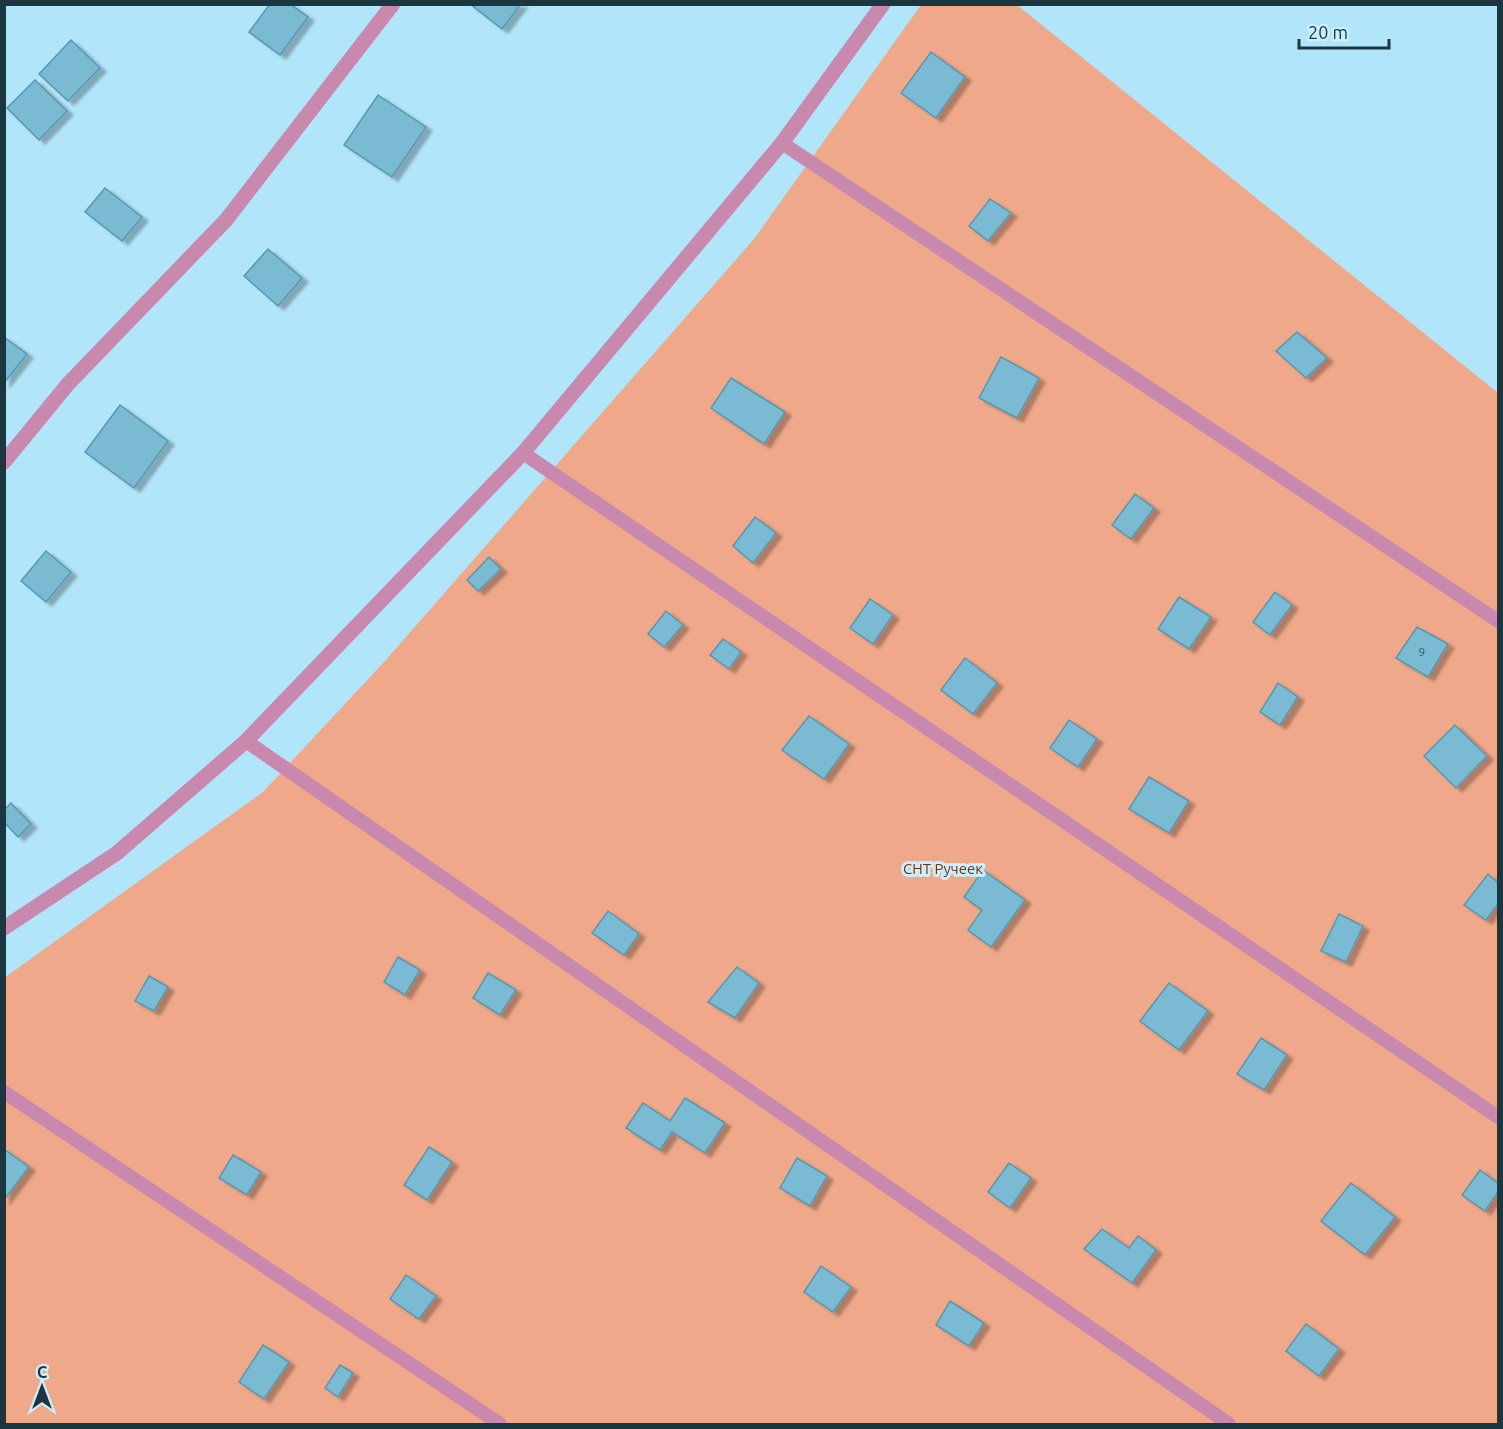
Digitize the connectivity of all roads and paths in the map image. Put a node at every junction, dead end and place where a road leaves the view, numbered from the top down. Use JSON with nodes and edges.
{"nodes":[{"id":1,"x":393,"y":4,"type":"edge"},
{"id":2,"x":882,"y":4,"type":"edge"},
{"id":3,"x":782,"y":143,"type":"junction"},
{"id":4,"x":523,"y":453,"type":"junction"},
{"id":5,"x":4,"y":462,"type":"edge"},
{"id":6,"x":1498,"y":621,"type":"edge"},
{"id":7,"x":246,"y":741,"type":"junction"},
{"id":8,"x":4,"y":928,"type":"edge"},
{"id":9,"x":4,"y":1092,"type":"edge"},
{"id":10,"x":1498,"y":1117,"type":"edge"},
{"id":11,"x":500,"y":1425,"type":"edge"},
{"id":12,"x":1230,"y":1425,"type":"edge"}],
"edges":[{"from":1,"to":5,"type":"street"},
{"from":2,"to":3,"type":"street"},
{"from":3,"to":4,"type":"street"},
{"from":3,"to":6,"type":"lane"},
{"from":4,"to":7,"type":"street"},
{"from":4,"to":10,"type":"lane"},
{"from":7,"to":8,"type":"street"},
{"from":7,"to":12,"type":"lane"},
{"from":9,"to":11,"type":"lane"}]}
